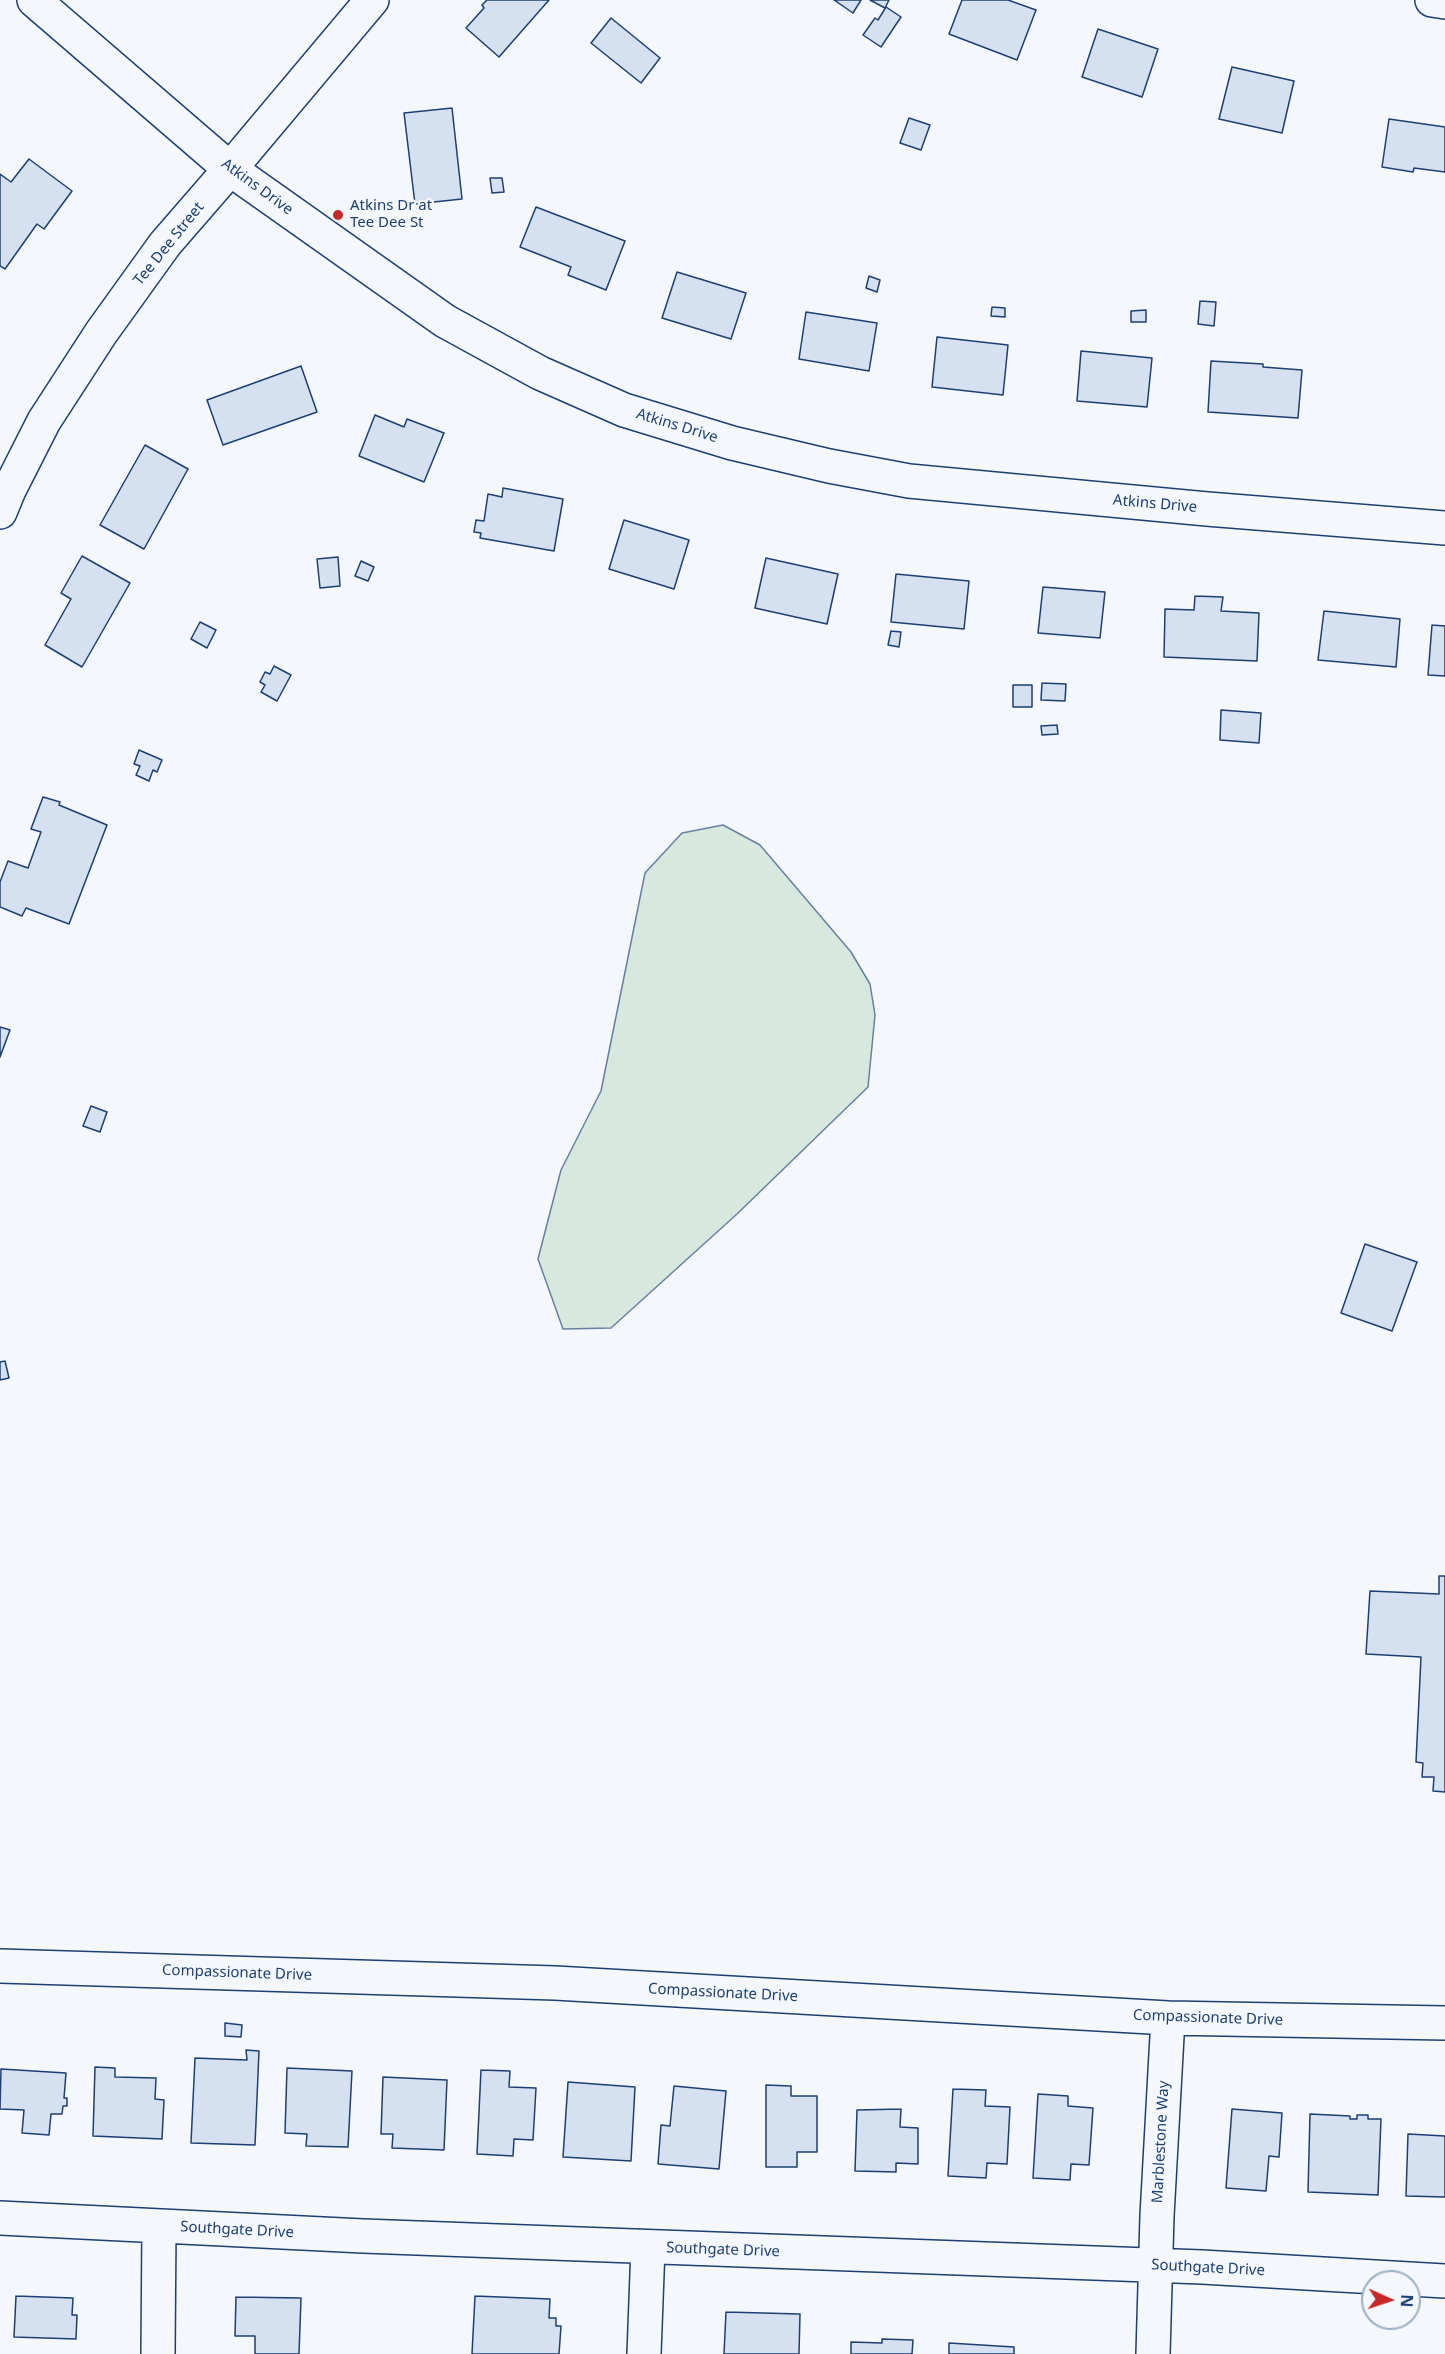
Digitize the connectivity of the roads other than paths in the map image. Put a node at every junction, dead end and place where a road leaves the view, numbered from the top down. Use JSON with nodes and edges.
{"nodes":[{"id":1,"x":34,"y":0,"type":"edge"},
{"id":2,"x":372,"y":0,"type":"edge"},
{"id":3,"x":1432,"y":0,"type":"edge"},
{"id":4,"x":1445,"y":2,"type":"edge"},
{"id":5,"x":230,"y":169,"type":"junction"},
{"id":6,"x":0,"y":512,"type":"edge"},
{"id":7,"x":1445,"y":528,"type":"edge"},
{"id":8,"x":0,"y":1966,"type":"edge"},
{"id":9,"x":1168,"y":2018,"type":"junction"},
{"id":10,"x":1445,"y":2023,"type":"edge"},
{"id":11,"x":0,"y":2218,"type":"edge"},
{"id":12,"x":159,"y":2226,"type":"junction"},
{"id":13,"x":648,"y":2247,"type":"junction"},
{"id":14,"x":1155,"y":2266,"type":"junction"},
{"id":15,"x":1445,"y":2281,"type":"edge"},
{"id":16,"x":158,"y":2354,"type":"edge"},
{"id":17,"x":644,"y":2354,"type":"edge"},
{"id":18,"x":1153,"y":2354,"type":"edge"}],
"edges":[{"from":1,"to":5,"type":"street","name":"Atkins Drive"},
{"from":2,"to":5,"type":"street","name":"Tee Dee Street"},
{"from":3,"to":4,"type":"street"},
{"from":5,"to":6,"type":"street","name":"Tee Dee Street"},
{"from":5,"to":7,"type":"street","name":"Atkins Drive"},
{"from":8,"to":9,"type":"street","name":"Compassionate Drive"},
{"from":9,"to":10,"type":"street","name":"Compassionate Drive"},
{"from":9,"to":14,"type":"street","name":"Marblestone Way"},
{"from":11,"to":12,"type":"street","name":"Southgate Drive"},
{"from":12,"to":13,"type":"street","name":"Southgate Drive"},
{"from":12,"to":16,"type":"street"},
{"from":13,"to":14,"type":"street","name":"Southgate Drive"},
{"from":13,"to":17,"type":"street"},
{"from":14,"to":15,"type":"street","name":"Southgate Drive"},
{"from":14,"to":18,"type":"street","name":"Marblestone Way"}]}
